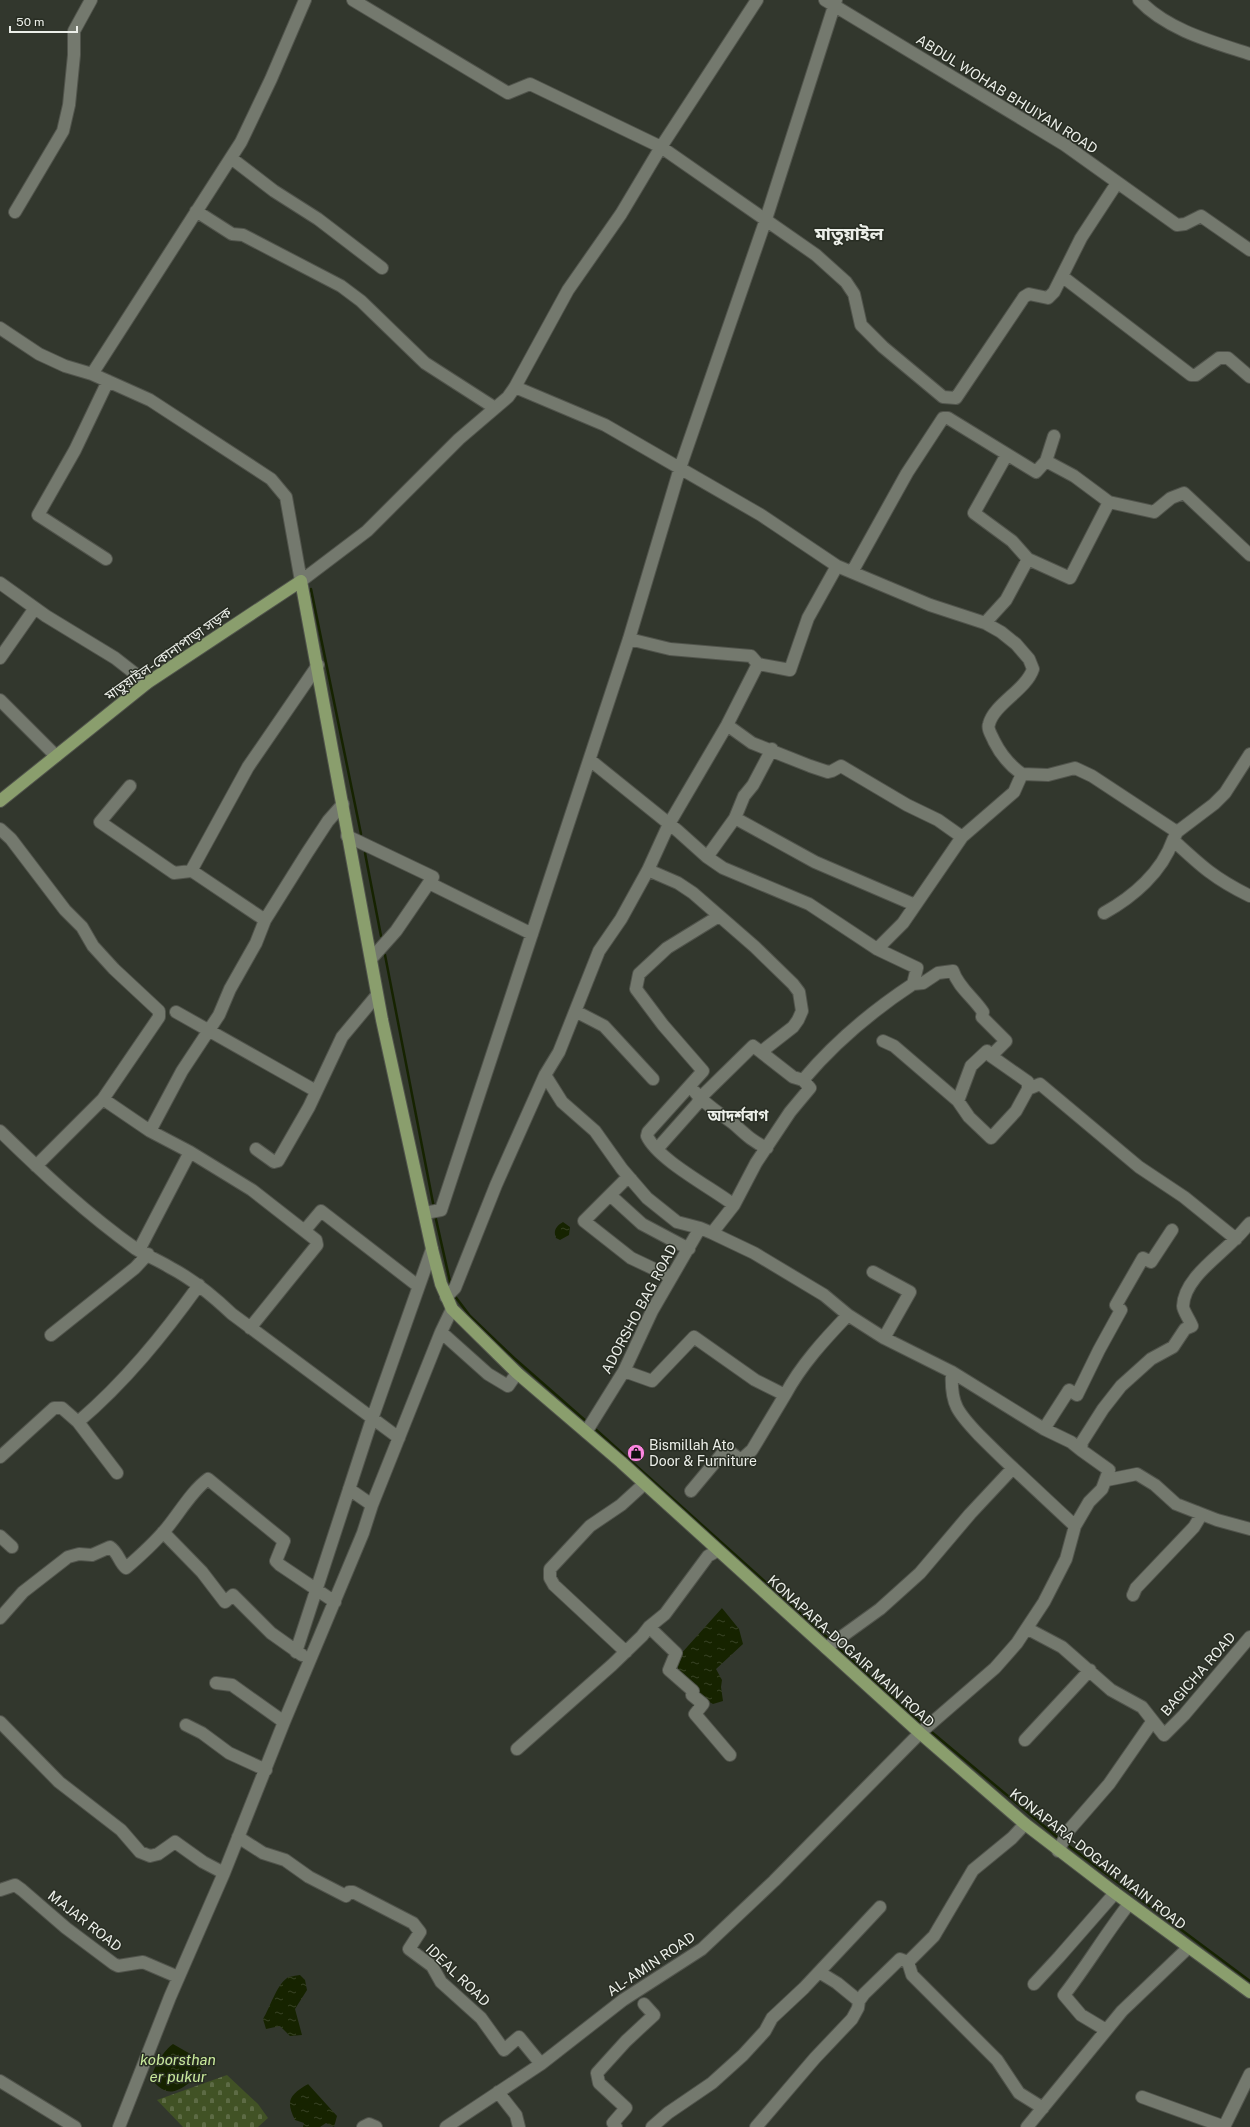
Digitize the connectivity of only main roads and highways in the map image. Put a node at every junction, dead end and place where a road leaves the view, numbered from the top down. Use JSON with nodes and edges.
{"nodes":[{"id":1,"x":301,"y":581,"type":"joint"},
{"id":2,"x":0,"y":801,"type":"edge"},
{"id":3,"x":1250,"y":1992,"type":"edge"}],
"edges":[{"from":1,"to":2,"type":"main road","name":"মাতুয়াইল-কোনাপাড়া সড়ক"},
{"from":1,"to":3,"type":"main road","name":"KONAPARA-DOGAIR MAIN ROAD"}]}
